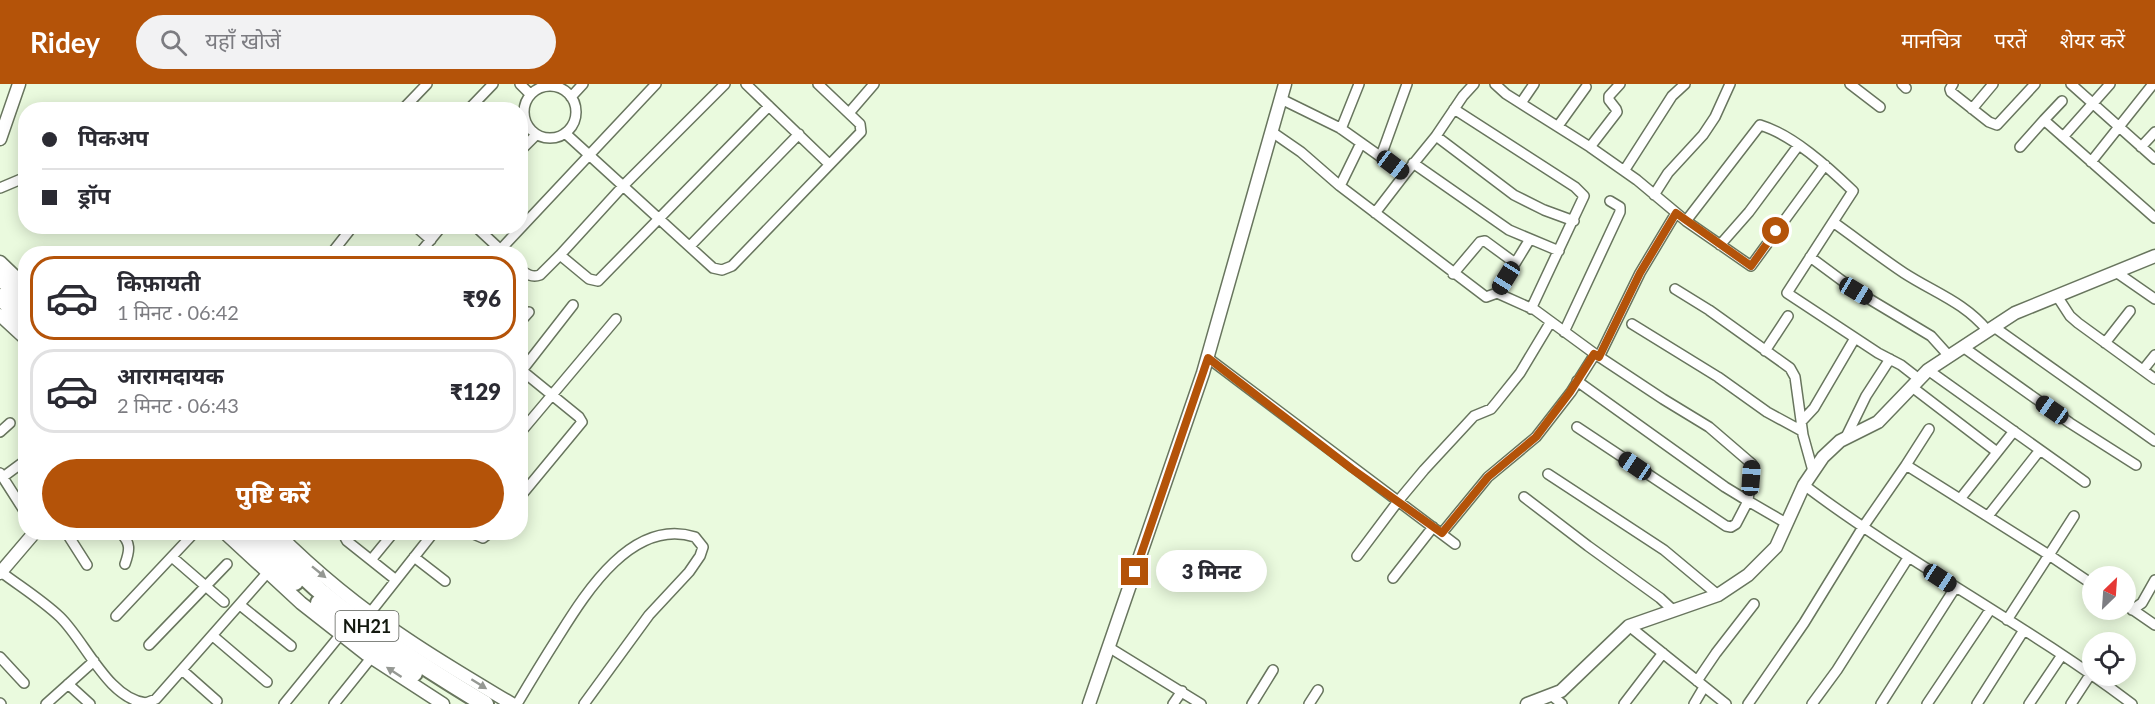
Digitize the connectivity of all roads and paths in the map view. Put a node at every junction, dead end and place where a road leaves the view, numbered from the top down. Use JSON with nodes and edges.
{"nodes":[{"id":1,"x":19,"y":84,"type":"edge"},
{"id":2,"x":427,"y":84,"type":"edge"},
{"id":3,"x":492,"y":84,"type":"edge"},
{"id":4,"x":520,"y":84,"type":"edge"},
{"id":5,"x":583,"y":84,"type":"edge"},
{"id":6,"x":656,"y":84,"type":"edge"},
{"id":7,"x":725,"y":84,"type":"edge"},
{"id":8,"x":746,"y":84,"type":"edge"},
{"id":9,"x":818,"y":84,"type":"edge"},
{"id":10,"x":874,"y":84,"type":"edge"},
{"id":11,"x":1285,"y":84,"type":"edge"},
{"id":12,"x":1359,"y":84,"type":"edge"},
{"id":13,"x":1407,"y":84,"type":"edge"},
{"id":14,"x":1474,"y":84,"type":"edge"},
{"id":15,"x":1495,"y":84,"type":"edge"},
{"id":16,"x":1534,"y":84,"type":"edge"},
{"id":17,"x":1620,"y":84,"type":"edge"},
{"id":18,"x":1685,"y":84,"type":"edge"},
{"id":19,"x":1730,"y":84,"type":"edge"},
{"id":20,"x":1851,"y":84,"type":"edge"},
{"id":21,"x":1953,"y":84,"type":"edge"},
{"id":22,"x":1993,"y":84,"type":"edge"},
{"id":23,"x":2035,"y":84,"type":"edge"},
{"id":24,"x":2110,"y":84,"type":"edge"},
{"id":25,"x":2153,"y":84,"type":"edge"},
{"id":26,"x":2073,"y":85,"type":"edge"},
{"id":27,"x":1586,"y":87,"type":"dead end"},
{"id":28,"x":568,"y":90,"type":"edge"},
{"id":29,"x":530,"y":94,"type":"junction"},
{"id":30,"x":1281,"y":99,"type":"junction"},
{"id":31,"x":2062,"y":101,"type":"dead end"},
{"id":32,"x":410,"y":102,"type":"edge"},
{"id":33,"x":475,"y":102,"type":"edge"},
{"id":34,"x":526,"y":102,"type":"edge"},
{"id":35,"x":1521,"y":103,"type":"junction"},
{"id":36,"x":2092,"y":104,"type":"junction"},
{"id":37,"x":769,"y":106,"type":"junction"},
{"id":38,"x":1880,"y":107,"type":"dead end"},
{"id":39,"x":1454,"y":109,"type":"junction"},
{"id":40,"x":1971,"y":109,"type":"junction"},
{"id":41,"x":4,"y":113,"type":"edge"},
{"id":42,"x":849,"y":113,"type":"junction"},
{"id":43,"x":2044,"y":120,"type":"junction"},
{"id":44,"x":1558,"y":126,"type":"junction"},
{"id":45,"x":2118,"y":128,"type":"junction"},
{"id":46,"x":1341,"y":129,"type":"junction"},
{"id":47,"x":528,"y":130,"type":"edge"},
{"id":48,"x":1272,"y":132,"type":"junction"},
{"id":49,"x":2155,"y":132,"type":"edge"},
{"id":50,"x":565,"y":133,"type":"junction"},
{"id":51,"x":799,"y":134,"type":"junction"},
{"id":52,"x":536,"y":135,"type":"junction"},
{"id":53,"x":1436,"y":136,"type":"junction"},
{"id":54,"x":2063,"y":137,"type":"junction"},
{"id":55,"x":0,"y":139,"type":"edge"},
{"id":56,"x":528,"y":143,"type":"edge"},
{"id":57,"x":1361,"y":143,"type":"junction"},
{"id":58,"x":1798,"y":146,"type":"junction"},
{"id":59,"x":1590,"y":147,"type":"junction"},
{"id":60,"x":2020,"y":147,"type":"dead end"},
{"id":61,"x":2141,"y":147,"type":"junction"},
{"id":62,"x":588,"y":155,"type":"junction"},
{"id":63,"x":1381,"y":156,"type":"junction"},
{"id":64,"x":2155,"y":159,"type":"edge"},
{"id":65,"x":2091,"y":162,"type":"junction"},
{"id":66,"x":829,"y":164,"type":"junction"},
{"id":67,"x":1413,"y":164,"type":"junction"},
{"id":68,"x":1826,"y":165,"type":"junction"},
{"id":69,"x":1624,"y":171,"type":"junction"},
{"id":70,"x":1405,"y":174,"type":"junction"},
{"id":71,"x":18,"y":180,"type":"edge"},
{"id":72,"x":623,"y":186,"type":"junction"},
{"id":73,"x":1340,"y":186,"type":"junction"},
{"id":74,"x":0,"y":188,"type":"edge"},
{"id":75,"x":1654,"y":195,"type":"junction"},
{"id":76,"x":1610,"y":201,"type":"dead end"},
{"id":77,"x":1375,"y":213,"type":"junction"},
{"id":78,"x":1676,"y":213,"type":"junction"},
{"id":79,"x":2155,"y":218,"type":"edge"},
{"id":80,"x":658,"y":219,"type":"junction"},
{"id":81,"x":1574,"y":221,"type":"junction"},
{"id":82,"x":1686,"y":221,"type":"junction"},
{"id":83,"x":1833,"y":222,"type":"junction"},
{"id":84,"x":528,"y":223,"type":"edge"},
{"id":85,"x":347,"y":234,"type":"edge"},
{"id":86,"x":424,"y":234,"type":"edge"},
{"id":87,"x":436,"y":234,"type":"edge"},
{"id":88,"x":483,"y":234,"type":"edge"},
{"id":89,"x":518,"y":234,"type":"edge"},
{"id":90,"x":1530,"y":239,"type":"junction"},
{"id":91,"x":431,"y":240,"type":"junction"},
{"id":92,"x":1720,"y":245,"type":"junction"},
{"id":93,"x":337,"y":246,"type":"edge"},
{"id":94,"x":426,"y":246,"type":"edge"},
{"id":95,"x":496,"y":246,"type":"edge"},
{"id":96,"x":507,"y":246,"type":"edge"},
{"id":97,"x":690,"y":246,"type":"junction"},
{"id":98,"x":1559,"y":251,"type":"junction"},
{"id":99,"x":560,"y":255,"type":"junction"},
{"id":100,"x":2155,"y":256,"type":"edge"},
{"id":101,"x":1810,"y":257,"type":"junction"},
{"id":102,"x":0,"y":262,"type":"edge"},
{"id":103,"x":1515,"y":263,"type":"junction"},
{"id":104,"x":2116,"y":272,"type":"junction"},
{"id":105,"x":1453,"y":274,"type":"junction"},
{"id":106,"x":528,"y":275,"type":"edge"},
{"id":107,"x":0,"y":278,"type":"edge"},
{"id":108,"x":18,"y":279,"type":"edge"},
{"id":109,"x":1676,"y":290,"type":"dead end"},
{"id":110,"x":1497,"y":293,"type":"junction"},
{"id":111,"x":18,"y":295,"type":"edge"},
{"id":112,"x":2057,"y":296,"type":"junction"},
{"id":113,"x":0,"y":297,"type":"edge"},
{"id":114,"x":2155,"y":299,"type":"edge"},
{"id":115,"x":573,"y":305,"type":"dead end"},
{"id":116,"x":1531,"y":309,"type":"junction"},
{"id":117,"x":2130,"y":311,"type":"dead end"},
{"id":118,"x":18,"y":314,"type":"edge"},
{"id":119,"x":0,"y":315,"type":"edge"},
{"id":120,"x":1788,"y":316,"type":"dead end"},
{"id":121,"x":616,"y":319,"type":"dead end"},
{"id":122,"x":1550,"y":323,"type":"junction"},
{"id":123,"x":1632,"y":324,"type":"dead end"},
{"id":124,"x":1991,"y":329,"type":"junction"},
{"id":125,"x":18,"y":332,"type":"edge"},
{"id":126,"x":1564,"y":332,"type":"junction"},
{"id":127,"x":1855,"y":338,"type":"junction"},
{"id":128,"x":2105,"y":343,"type":"junction"},
{"id":129,"x":1963,"y":347,"type":"junction"},
{"id":130,"x":1765,"y":351,"type":"junction"},
{"id":131,"x":1597,"y":355,"type":"junction"},
{"id":132,"x":2155,"y":355,"type":"edge"},
{"id":133,"x":1949,"y":356,"type":"junction"},
{"id":134,"x":1208,"y":358,"type":"junction"},
{"id":135,"x":1890,"y":359,"type":"junction"},
{"id":136,"x":528,"y":362,"type":"edge"},
{"id":137,"x":1928,"y":370,"type":"junction"},
{"id":138,"x":2143,"y":370,"type":"junction"},
{"id":139,"x":528,"y":377,"type":"edge"},
{"id":140,"x":2155,"y":379,"type":"edge"},
{"id":141,"x":1577,"y":381,"type":"junction"},
{"id":142,"x":1915,"y":383,"type":"junction"},
{"id":143,"x":552,"y":396,"type":"junction"},
{"id":144,"x":10,"y":423,"type":"dead end"},
{"id":145,"x":528,"y":424,"type":"edge"},
{"id":146,"x":1802,"y":426,"type":"junction"},
{"id":147,"x":1577,"y":427,"type":"dead end"},
{"id":148,"x":1929,"y":429,"type":"dead end"},
{"id":149,"x":2014,"y":431,"type":"junction"},
{"id":150,"x":0,"y":432,"type":"edge"},
{"id":151,"x":1846,"y":437,"type":"junction"},
{"id":152,"x":2154,"y":437,"type":"edge"},
{"id":153,"x":2040,"y":450,"type":"junction"},
{"id":154,"x":1997,"y":452,"type":"junction"},
{"id":155,"x":18,"y":465,"type":"edge"},
{"id":156,"x":1906,"y":465,"type":"junction"},
{"id":157,"x":2136,"y":465,"type":"dead end"},
{"id":158,"x":1813,"y":471,"type":"junction"},
{"id":159,"x":1548,"y":474,"type":"dead end"},
{"id":160,"x":2,"y":475,"type":"edge"},
{"id":161,"x":2085,"y":482,"type":"dead end"},
{"id":162,"x":1804,"y":485,"type":"junction"},
{"id":163,"x":528,"y":488,"type":"edge"},
{"id":164,"x":1524,"y":496,"type":"dead end"},
{"id":165,"x":1960,"y":499,"type":"junction"},
{"id":166,"x":18,"y":500,"type":"edge"},
{"id":167,"x":1399,"y":500,"type":"junction"},
{"id":168,"x":1748,"y":501,"type":"junction"},
{"id":169,"x":1988,"y":516,"type":"junction"},
{"id":170,"x":2074,"y":516,"type":"dead end"},
{"id":171,"x":1786,"y":523,"type":"junction"},
{"id":172,"x":1863,"y":527,"type":"junction"},
{"id":173,"x":1438,"y":530,"type":"junction"},
{"id":174,"x":28,"y":540,"type":"edge"},
{"id":175,"x":71,"y":540,"type":"edge"},
{"id":176,"x":126,"y":540,"type":"edge"},
{"id":177,"x":188,"y":540,"type":"edge"},
{"id":178,"x":233,"y":540,"type":"edge"},
{"id":179,"x":251,"y":540,"type":"edge"},
{"id":180,"x":268,"y":540,"type":"edge"},
{"id":181,"x":284,"y":540,"type":"edge"},
{"id":182,"x":346,"y":540,"type":"edge"},
{"id":183,"x":387,"y":540,"type":"edge"},
{"id":184,"x":428,"y":540,"type":"edge"},
{"id":185,"x":1455,"y":544,"type":"dead end"},
{"id":186,"x":2049,"y":555,"type":"junction"},
{"id":187,"x":1357,"y":556,"type":"dead end"},
{"id":188,"x":172,"y":557,"type":"junction"},
{"id":189,"x":414,"y":557,"type":"junction"},
{"id":190,"x":1908,"y":558,"type":"junction"},
{"id":191,"x":371,"y":560,"type":"junction"},
{"id":192,"x":125,"y":564,"type":"dead end"},
{"id":193,"x":227,"y":564,"type":"dead end"},
{"id":194,"x":87,"y":565,"type":"dead end"},
{"id":195,"x":268,"y":572,"type":"junction"},
{"id":196,"x":0,"y":573,"type":"edge"},
{"id":197,"x":2082,"y":577,"type":"edge"},
{"id":198,"x":1393,"y":578,"type":"dead end"},
{"id":199,"x":396,"y":580,"type":"junction"},
{"id":200,"x":2155,"y":580,"type":"edge"},
{"id":201,"x":445,"y":581,"type":"dead end"},
{"id":202,"x":204,"y":586,"type":"junction"},
{"id":203,"x":1955,"y":588,"type":"junction"},
{"id":204,"x":1718,"y":595,"type":"junction"},
{"id":205,"x":2145,"y":599,"type":"junction"},
{"id":206,"x":224,"y":602,"type":"dead end"},
{"id":207,"x":1754,"y":604,"type":"dead end"},
{"id":208,"x":2136,"y":604,"type":"edge"},
{"id":209,"x":240,"y":605,"type":"junction"},
{"id":210,"x":2155,"y":606,"type":"edge"},
{"id":211,"x":1990,"y":610,"type":"junction"},
{"id":212,"x":1674,"y":611,"type":"junction"},
{"id":213,"x":370,"y":613,"type":"junction"},
{"id":214,"x":2136,"y":613,"type":"edge"},
{"id":215,"x":116,"y":616,"type":"dead end"},
{"id":216,"x":2007,"y":620,"type":"junction"},
{"id":217,"x":2155,"y":625,"type":"edge"},
{"id":218,"x":1629,"y":626,"type":"junction"},
{"id":219,"x":2024,"y":630,"type":"junction"},
{"id":220,"x":341,"y":634,"type":"junction"},
{"id":221,"x":213,"y":636,"type":"junction"},
{"id":222,"x":149,"y":645,"type":"dead end"},
{"id":223,"x":291,"y":646,"type":"dead end"},
{"id":224,"x":1110,"y":648,"type":"junction"},
{"id":225,"x":1664,"y":653,"type":"junction"},
{"id":226,"x":2062,"y":655,"type":"junction"},
{"id":227,"x":0,"y":657,"type":"edge"},
{"id":228,"x":371,"y":658,"type":"junction"},
{"id":229,"x":94,"y":662,"type":"junction"},
{"id":230,"x":2082,"y":669,"type":"edge"},
{"id":231,"x":1273,"y":670,"type":"dead end"},
{"id":232,"x":179,"y":673,"type":"junction"},
{"id":233,"x":267,"y":682,"type":"dead end"},
{"id":234,"x":24,"y":683,"type":"dead end"},
{"id":235,"x":68,"y":684,"type":"junction"},
{"id":236,"x":1701,"y":684,"type":"junction"},
{"id":237,"x":2083,"y":686,"type":"edge"},
{"id":238,"x":2104,"y":686,"type":"edge"},
{"id":239,"x":1318,"y":690,"type":"dead end"},
{"id":240,"x":1182,"y":691,"type":"junction"},
{"id":241,"x":1551,"y":695,"type":"junction"},
{"id":242,"x":128,"y":701,"type":"edge"},
{"id":243,"x":217,"y":701,"type":"dead end"},
{"id":244,"x":2122,"y":701,"type":"edge"},
{"id":245,"x":46,"y":704,"type":"edge"},
{"id":246,"x":90,"y":704,"type":"edge"},
{"id":247,"x":284,"y":704,"type":"edge"},
{"id":248,"x":334,"y":704,"type":"edge"},
{"id":249,"x":443,"y":704,"type":"edge"},
{"id":250,"x":463,"y":704,"type":"edge"},
{"id":251,"x":485,"y":704,"type":"edge"},
{"id":252,"x":512,"y":704,"type":"edge"},
{"id":253,"x":517,"y":704,"type":"edge"},
{"id":254,"x":584,"y":704,"type":"edge"},
{"id":255,"x":1089,"y":704,"type":"edge"},
{"id":256,"x":1173,"y":704,"type":"edge"},
{"id":257,"x":1201,"y":704,"type":"edge"},
{"id":258,"x":1252,"y":704,"type":"edge"},
{"id":259,"x":1309,"y":704,"type":"edge"},
{"id":260,"x":1527,"y":704,"type":"edge"},
{"id":261,"x":1562,"y":704,"type":"edge"},
{"id":262,"x":1624,"y":704,"type":"edge"},
{"id":263,"x":1694,"y":704,"type":"edge"},
{"id":264,"x":1726,"y":704,"type":"edge"},
{"id":265,"x":1748,"y":704,"type":"edge"},
{"id":266,"x":1812,"y":704,"type":"edge"},
{"id":267,"x":1881,"y":704,"type":"edge"},
{"id":268,"x":1927,"y":704,"type":"edge"},
{"id":269,"x":1977,"y":704,"type":"edge"},
{"id":270,"x":2029,"y":704,"type":"edge"},
{"id":271,"x":2071,"y":704,"type":"edge"},
{"id":272,"x":2132,"y":704,"type":"edge"}],
"edges":[{"from":1,"to":41,"type":"street"},
{"from":2,"to":32,"type":"street"},
{"from":3,"to":33,"type":"street"},
{"from":4,"to":29,"type":"street"},
{"from":5,"to":28,"type":"street"},
{"from":6,"to":62,"type":"street"},
{"from":7,"to":72,"type":"street"},
{"from":8,"to":37,"type":"street"},
{"from":9,"to":42,"type":"street"},
{"from":10,"to":42,"type":"street"},
{"from":11,"to":30,"type":"street"},
{"from":12,"to":46,"type":"street"},
{"from":13,"to":63,"type":"street"},
{"from":14,"to":39,"type":"street"},
{"from":15,"to":35,"type":"street"},
{"from":16,"to":35,"type":"street"},
{"from":17,"to":59,"type":"street"},
{"from":18,"to":69,"type":"street"},
{"from":19,"to":75,"type":"street"},
{"from":20,"to":38,"type":"street"},
{"from":21,"to":40,"type":"street"},
{"from":22,"to":40,"type":"street"},
{"from":23,"to":40,"type":"street"},
{"from":24,"to":36,"type":"street"},
{"from":25,"to":45,"type":"street"},
{"from":26,"to":36,"type":"street"},
{"from":27,"to":44,"type":"street"},
{"from":28,"to":29,"type":"street"},
{"from":28,"to":50,"type":"street"},
{"from":29,"to":34,"type":"street"},
{"from":30,"to":46,"type":"street"},
{"from":30,"to":48,"type":"street"},
{"from":31,"to":43,"type":"street"},
{"from":35,"to":44,"type":"street"},
{"from":36,"to":45,"type":"street"},
{"from":36,"to":54,"type":"street"},
{"from":37,"to":51,"type":"street"},
{"from":37,"to":80,"type":"street"},
{"from":39,"to":53,"type":"street"},
{"from":39,"to":81,"type":"street"},
{"from":41,"to":55,"type":"street"},
{"from":42,"to":66,"type":"street"},
{"from":43,"to":54,"type":"street"},
{"from":43,"to":60,"type":"street"},
{"from":44,"to":59,"type":"street"},
{"from":45,"to":61,"type":"street"},
{"from":45,"to":65,"type":"street"},
{"from":46,"to":57,"type":"street"},
{"from":47,"to":52,"type":"street"},
{"from":48,"to":73,"type":"street"},
{"from":48,"to":134,"type":"street"},
{"from":49,"to":61,"type":"street"},
{"from":50,"to":52,"type":"street"},
{"from":50,"to":62,"type":"street"},
{"from":51,"to":66,"type":"street"},
{"from":51,"to":97,"type":"street"},
{"from":52,"to":56,"type":"street"},
{"from":53,"to":67,"type":"street"},
{"from":53,"to":81,"type":"street"},
{"from":54,"to":65,"type":"street"},
{"from":57,"to":63,"type":"street"},
{"from":57,"to":73,"type":"street"},
{"from":58,"to":68,"type":"street"},
{"from":58,"to":82,"type":"street"},
{"from":58,"to":92,"type":"street"},
{"from":59,"to":69,"type":"street"},
{"from":61,"to":64,"type":"street"},
{"from":62,"to":72,"type":"street"},
{"from":62,"to":84,"type":"street"},
{"from":63,"to":70,"type":"street"},
{"from":65,"to":79,"type":"street"},
{"from":66,"to":97,"type":"street"},
{"from":67,"to":70,"type":"street"},
{"from":67,"to":90,"type":"street"},
{"from":68,"to":83,"type":"street"},
{"from":68,"to":92,"type":"street"},
{"from":69,"to":75,"type":"street"},
{"from":70,"to":77,"type":"street"},
{"from":71,"to":74,"type":"street"},
{"from":72,"to":80,"type":"street"},
{"from":72,"to":99,"type":"street"},
{"from":73,"to":77,"type":"street"},
{"from":75,"to":78,"type":"street"},
{"from":76,"to":126,"type":"street"},
{"from":77,"to":105,"type":"street"},
{"from":78,"to":82,"type":"street"},
{"from":78,"to":131,"type":"street"},
{"from":80,"to":97,"type":"street"},
{"from":80,"to":99,"type":"street"},
{"from":81,"to":98,"type":"street"},
{"from":82,"to":92,"type":"street"},
{"from":83,"to":101,"type":"street"},
{"from":83,"to":124,"type":"street"},
{"from":85,"to":93,"type":"street"},
{"from":86,"to":91,"type":"street"},
{"from":87,"to":91,"type":"street"},
{"from":88,"to":95,"type":"street"},
{"from":89,"to":96,"type":"street"},
{"from":90,"to":98,"type":"street"},
{"from":90,"to":103,"type":"street"},
{"from":91,"to":94,"type":"street"},
{"from":98,"to":116,"type":"street"},
{"from":99,"to":106,"type":"street"},
{"from":100,"to":104,"type":"street"},
{"from":101,"to":127,"type":"street"},
{"from":101,"to":133,"type":"street"},
{"from":102,"to":108,"type":"street"},
{"from":103,"to":105,"type":"street"},
{"from":103,"to":110,"type":"street"},
{"from":104,"to":112,"type":"street"},
{"from":104,"to":114,"type":"street"},
{"from":105,"to":110,"type":"street"},
{"from":107,"to":111,"type":"highway"},
{"from":109,"to":130,"type":"street"},
{"from":110,"to":116,"type":"street"},
{"from":112,"to":124,"type":"street"},
{"from":112,"to":128,"type":"street"},
{"from":113,"to":118,"type":"highway"},
{"from":115,"to":136,"type":"street"},
{"from":116,"to":122,"type":"street"},
{"from":117,"to":128,"type":"street"},
{"from":119,"to":125,"type":"street"},
{"from":120,"to":130,"type":"street"},
{"from":121,"to":143,"type":"street"},
{"from":122,"to":126,"type":"street"},
{"from":122,"to":167,"type":"street"},
{"from":123,"to":146,"type":"street"},
{"from":124,"to":129,"type":"street"},
{"from":124,"to":152,"type":"street"},
{"from":126,"to":131,"type":"street"},
{"from":127,"to":135,"type":"street"},
{"from":127,"to":146,"type":"street"},
{"from":128,"to":138,"type":"street"},
{"from":129,"to":133,"type":"street"},
{"from":129,"to":157,"type":"street"},
{"from":130,"to":146,"type":"street"},
{"from":131,"to":141,"type":"street"},
{"from":131,"to":168,"type":"street"},
{"from":132,"to":138,"type":"street"},
{"from":133,"to":137,"type":"street"},
{"from":134,"to":167,"type":"street"},
{"from":134,"to":224,"type":"street"},
{"from":135,"to":142,"type":"street"},
{"from":135,"to":151,"type":"street"},
{"from":137,"to":142,"type":"street"},
{"from":137,"to":149,"type":"street"},
{"from":138,"to":140,"type":"street"},
{"from":139,"to":143,"type":"street"},
{"from":141,"to":168,"type":"street"},
{"from":141,"to":173,"type":"street"},
{"from":142,"to":151,"type":"street"},
{"from":142,"to":154,"type":"street"},
{"from":143,"to":145,"type":"street"},
{"from":143,"to":163,"type":"street"},
{"from":144,"to":150,"type":"street"},
{"from":146,"to":158,"type":"street"},
{"from":147,"to":168,"type":"street"},
{"from":148,"to":156,"type":"street"},
{"from":149,"to":153,"type":"street"},
{"from":149,"to":154,"type":"street"},
{"from":151,"to":158,"type":"street"},
{"from":153,"to":161,"type":"street"},
{"from":153,"to":169,"type":"street"},
{"from":154,"to":165,"type":"street"},
{"from":155,"to":160,"type":"street"},
{"from":156,"to":165,"type":"street"},
{"from":156,"to":172,"type":"street"},
{"from":158,"to":162,"type":"street"},
{"from":159,"to":204,"type":"street"},
{"from":160,"to":166,"type":"street"},
{"from":162,"to":171,"type":"street"},
{"from":162,"to":172,"type":"street"},
{"from":164,"to":212,"type":"street"},
{"from":165,"to":169,"type":"street"},
{"from":167,"to":173,"type":"street"},
{"from":167,"to":187,"type":"street"},
{"from":168,"to":171,"type":"street"},
{"from":169,"to":186,"type":"street"},
{"from":170,"to":186,"type":"street"},
{"from":171,"to":204,"type":"street"},
{"from":172,"to":190,"type":"street"},
{"from":172,"to":265,"type":"street"},
{"from":173,"to":185,"type":"street"},
{"from":173,"to":198,"type":"street"},
{"from":174,"to":196,"type":"street"},
{"from":175,"to":194,"type":"street"},
{"from":176,"to":192,"type":"street"},
{"from":177,"to":188,"type":"street"},
{"from":178,"to":195,"type":"street"},
{"from":179,"to":250,"type":"highway","number":"NH21"},
{"from":180,"to":251,"type":"highway","number":"NH21"},
{"from":181,"to":213,"type":"street","one_way":true},
{"from":182,"to":191,"type":"street"},
{"from":183,"to":191,"type":"street"},
{"from":184,"to":189,"type":"street"},
{"from":186,"to":197,"type":"street"},
{"from":186,"to":216,"type":"street"},
{"from":188,"to":202,"type":"street"},
{"from":188,"to":215,"type":"street"},
{"from":189,"to":199,"type":"street"},
{"from":189,"to":201,"type":"street"},
{"from":190,"to":203,"type":"street"},
{"from":190,"to":266,"type":"street"},
{"from":191,"to":199,"type":"street"},
{"from":193,"to":202,"type":"street"},
{"from":195,"to":209,"type":"street"},
{"from":195,"to":220,"type":"street"},
{"from":196,"to":229,"type":"street"},
{"from":199,"to":213,"type":"street"},
{"from":200,"to":205,"type":"street"},
{"from":202,"to":206,"type":"street"},
{"from":202,"to":222,"type":"street"},
{"from":203,"to":211,"type":"street"},
{"from":203,"to":267,"type":"street"},
{"from":204,"to":212,"type":"street"},
{"from":205,"to":208,"type":"street"},
{"from":205,"to":210,"type":"street"},
{"from":207,"to":236,"type":"street"},
{"from":209,"to":221,"type":"street"},
{"from":209,"to":223,"type":"street"},
{"from":211,"to":216,"type":"street"},
{"from":211,"to":268,"type":"street"},
{"from":212,"to":218,"type":"street"},
{"from":213,"to":252,"type":"street","one_way":true},
{"from":214,"to":217,"type":"street"},
{"from":216,"to":219,"type":"street"},
{"from":218,"to":225,"type":"street"},
{"from":218,"to":241,"type":"street"},
{"from":219,"to":226,"type":"street"},
{"from":219,"to":269,"type":"street"},
{"from":220,"to":228,"type":"street"},
{"from":220,"to":247,"type":"street"},
{"from":221,"to":232,"type":"street"},
{"from":221,"to":233,"type":"street"},
{"from":224,"to":240,"type":"street"},
{"from":224,"to":255,"type":"street"},
{"from":225,"to":236,"type":"street"},
{"from":225,"to":262,"type":"street"},
{"from":226,"to":230,"type":"street"},
{"from":226,"to":270,"type":"street"},
{"from":227,"to":234,"type":"street"},
{"from":228,"to":248,"type":"street"},
{"from":249,"to":228,"type":"street","one_way":true},
{"from":229,"to":235,"type":"street"},
{"from":229,"to":242,"type":"street"},
{"from":231,"to":258,"type":"street"},
{"from":232,"to":242,"type":"street"},
{"from":232,"to":243,"type":"street"},
{"from":235,"to":245,"type":"street"},
{"from":235,"to":246,"type":"street"},
{"from":236,"to":263,"type":"street"},
{"from":236,"to":264,"type":"street"},
{"from":237,"to":271,"type":"street"},
{"from":238,"to":244,"type":"street"},
{"from":239,"to":259,"type":"street"},
{"from":240,"to":256,"type":"street"},
{"from":240,"to":257,"type":"street"},
{"from":241,"to":260,"type":"street"},
{"from":241,"to":261,"type":"street"},
{"from":244,"to":272,"type":"street"},
{"from":253,"to":254,"type":"street"}]}
